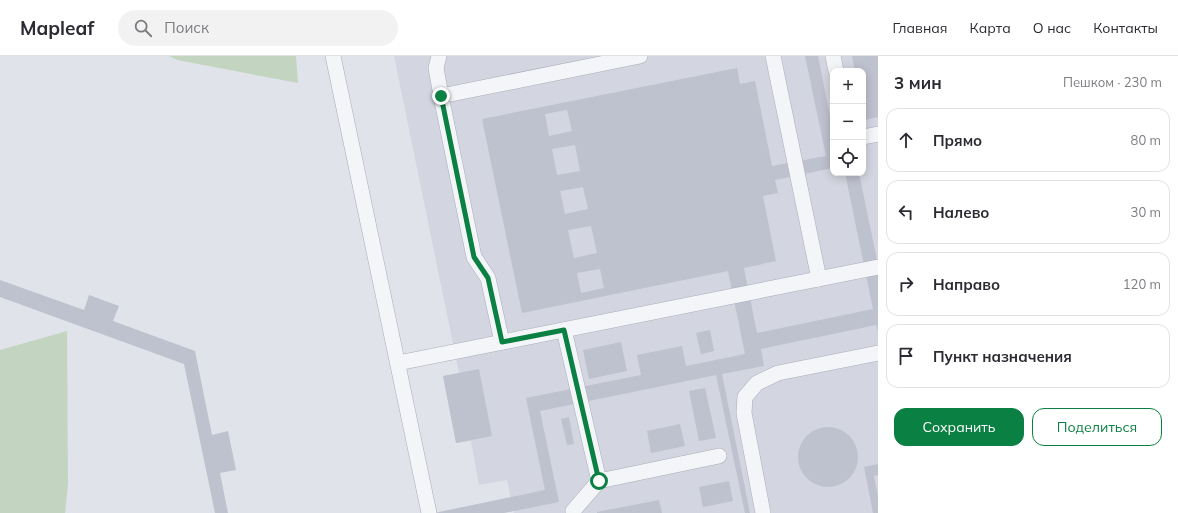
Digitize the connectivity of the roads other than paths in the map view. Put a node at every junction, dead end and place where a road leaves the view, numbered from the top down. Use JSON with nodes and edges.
{"nodes":[{"id":1,"x":333,"y":56,"type":"edge"},
{"id":2,"x":439,"y":56,"type":"edge"},
{"id":3,"x":640,"y":56,"type":"edge"},
{"id":4,"x":774,"y":56,"type":"edge"},
{"id":5,"x":833,"y":56,"type":"edge"},
{"id":6,"x":835,"y":68,"type":"edge"},
{"id":7,"x":441,"y":96,"type":"junction"},
{"id":8,"x":878,"y":134,"type":"edge"},
{"id":9,"x":866,"y":136,"type":"edge"},
{"id":10,"x":878,"y":267,"type":"edge"},
{"id":11,"x":819,"y":279,"type":"junction"},
{"id":12,"x":564,"y":330,"type":"junction"},
{"id":13,"x":502,"y":342,"type":"junction"},
{"id":14,"x":878,"y":353,"type":"edge"},
{"id":15,"x":398,"y":363,"type":"junction"},
{"id":16,"x":719,"y":456,"type":"dead end"},
{"id":17,"x":599,"y":481,"type":"junction"},
{"id":18,"x":429,"y":513,"type":"edge"},
{"id":19,"x":574,"y":513,"type":"edge"},
{"id":20,"x":763,"y":513,"type":"edge"}],
"edges":[{"from":1,"to":15,"type":"lane"},
{"from":2,"to":7,"type":"lane"},
{"from":3,"to":7,"type":"lane"},
{"from":4,"to":11,"type":"lane"},
{"from":5,"to":6,"type":"lane"},
{"from":7,"to":13,"type":"lane"},
{"from":8,"to":9,"type":"lane"},
{"from":10,"to":11,"type":"lane"},
{"from":11,"to":12,"type":"lane"},
{"from":12,"to":13,"type":"lane"},
{"from":12,"to":17,"type":"lane"},
{"from":13,"to":15,"type":"lane"},
{"from":14,"to":20,"type":"lane"},
{"from":15,"to":18,"type":"lane"},
{"from":16,"to":17,"type":"lane"},
{"from":17,"to":19,"type":"lane"}]}
